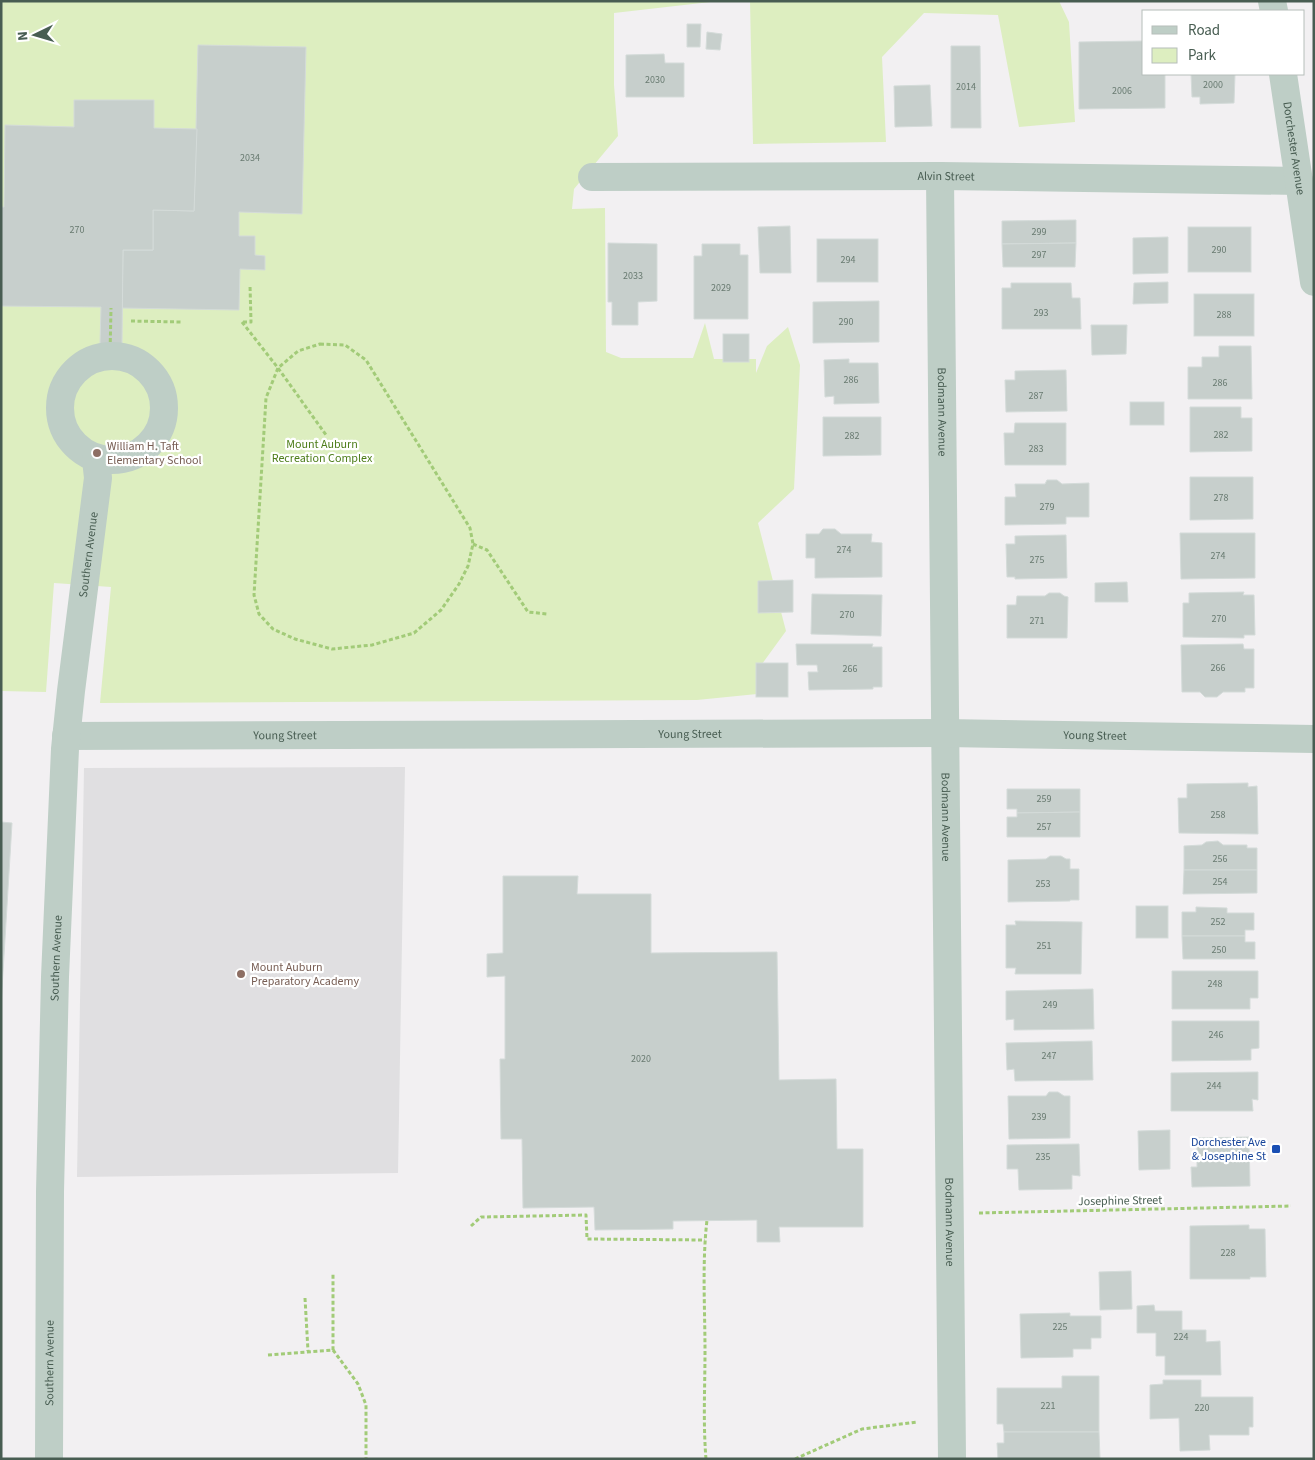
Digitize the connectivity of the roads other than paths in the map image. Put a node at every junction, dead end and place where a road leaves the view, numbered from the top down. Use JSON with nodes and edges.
{"nodes":[{"id":1,"x":1283,"y":75,"type":"edge"},
{"id":2,"x":940,"y":176,"type":"junction"},
{"id":3,"x":592,"y":177,"type":"dead end"},
{"id":4,"x":1299,"y":181,"type":"junction"},
{"id":5,"x":1314,"y":282,"type":"edge"},
{"id":6,"x":96,"y":459,"type":"junction"},
{"id":7,"x":946,"y":733,"type":"junction"},
{"id":8,"x":66,"y":736,"type":"junction"},
{"id":9,"x":1314,"y":739,"type":"edge"},
{"id":10,"x":49,"y":1459,"type":"edge"},
{"id":11,"x":952,"y":1459,"type":"edge"}],
"edges":[{"from":1,"to":4,"type":"street","name":"Dorchester Avenue"},
{"from":2,"to":3,"type":"street","name":"Alvin Street"},
{"from":2,"to":4,"type":"street","name":"Alvin Street"},
{"from":2,"to":7,"type":"street","name":"Bodmann Avenue"},
{"from":4,"to":5,"type":"street","name":"Dorchester Avenue"},
{"from":6,"to":6,"type":"street"},
{"from":6,"to":8,"type":"street","name":"Southern Avenue"},
{"from":7,"to":8,"type":"street","name":"Young Street"},
{"from":7,"to":9,"type":"street","name":"Young Street"},
{"from":7,"to":11,"type":"street","name":"Bodmann Avenue"},
{"from":8,"to":10,"type":"street","name":"Southern Avenue"}]}
